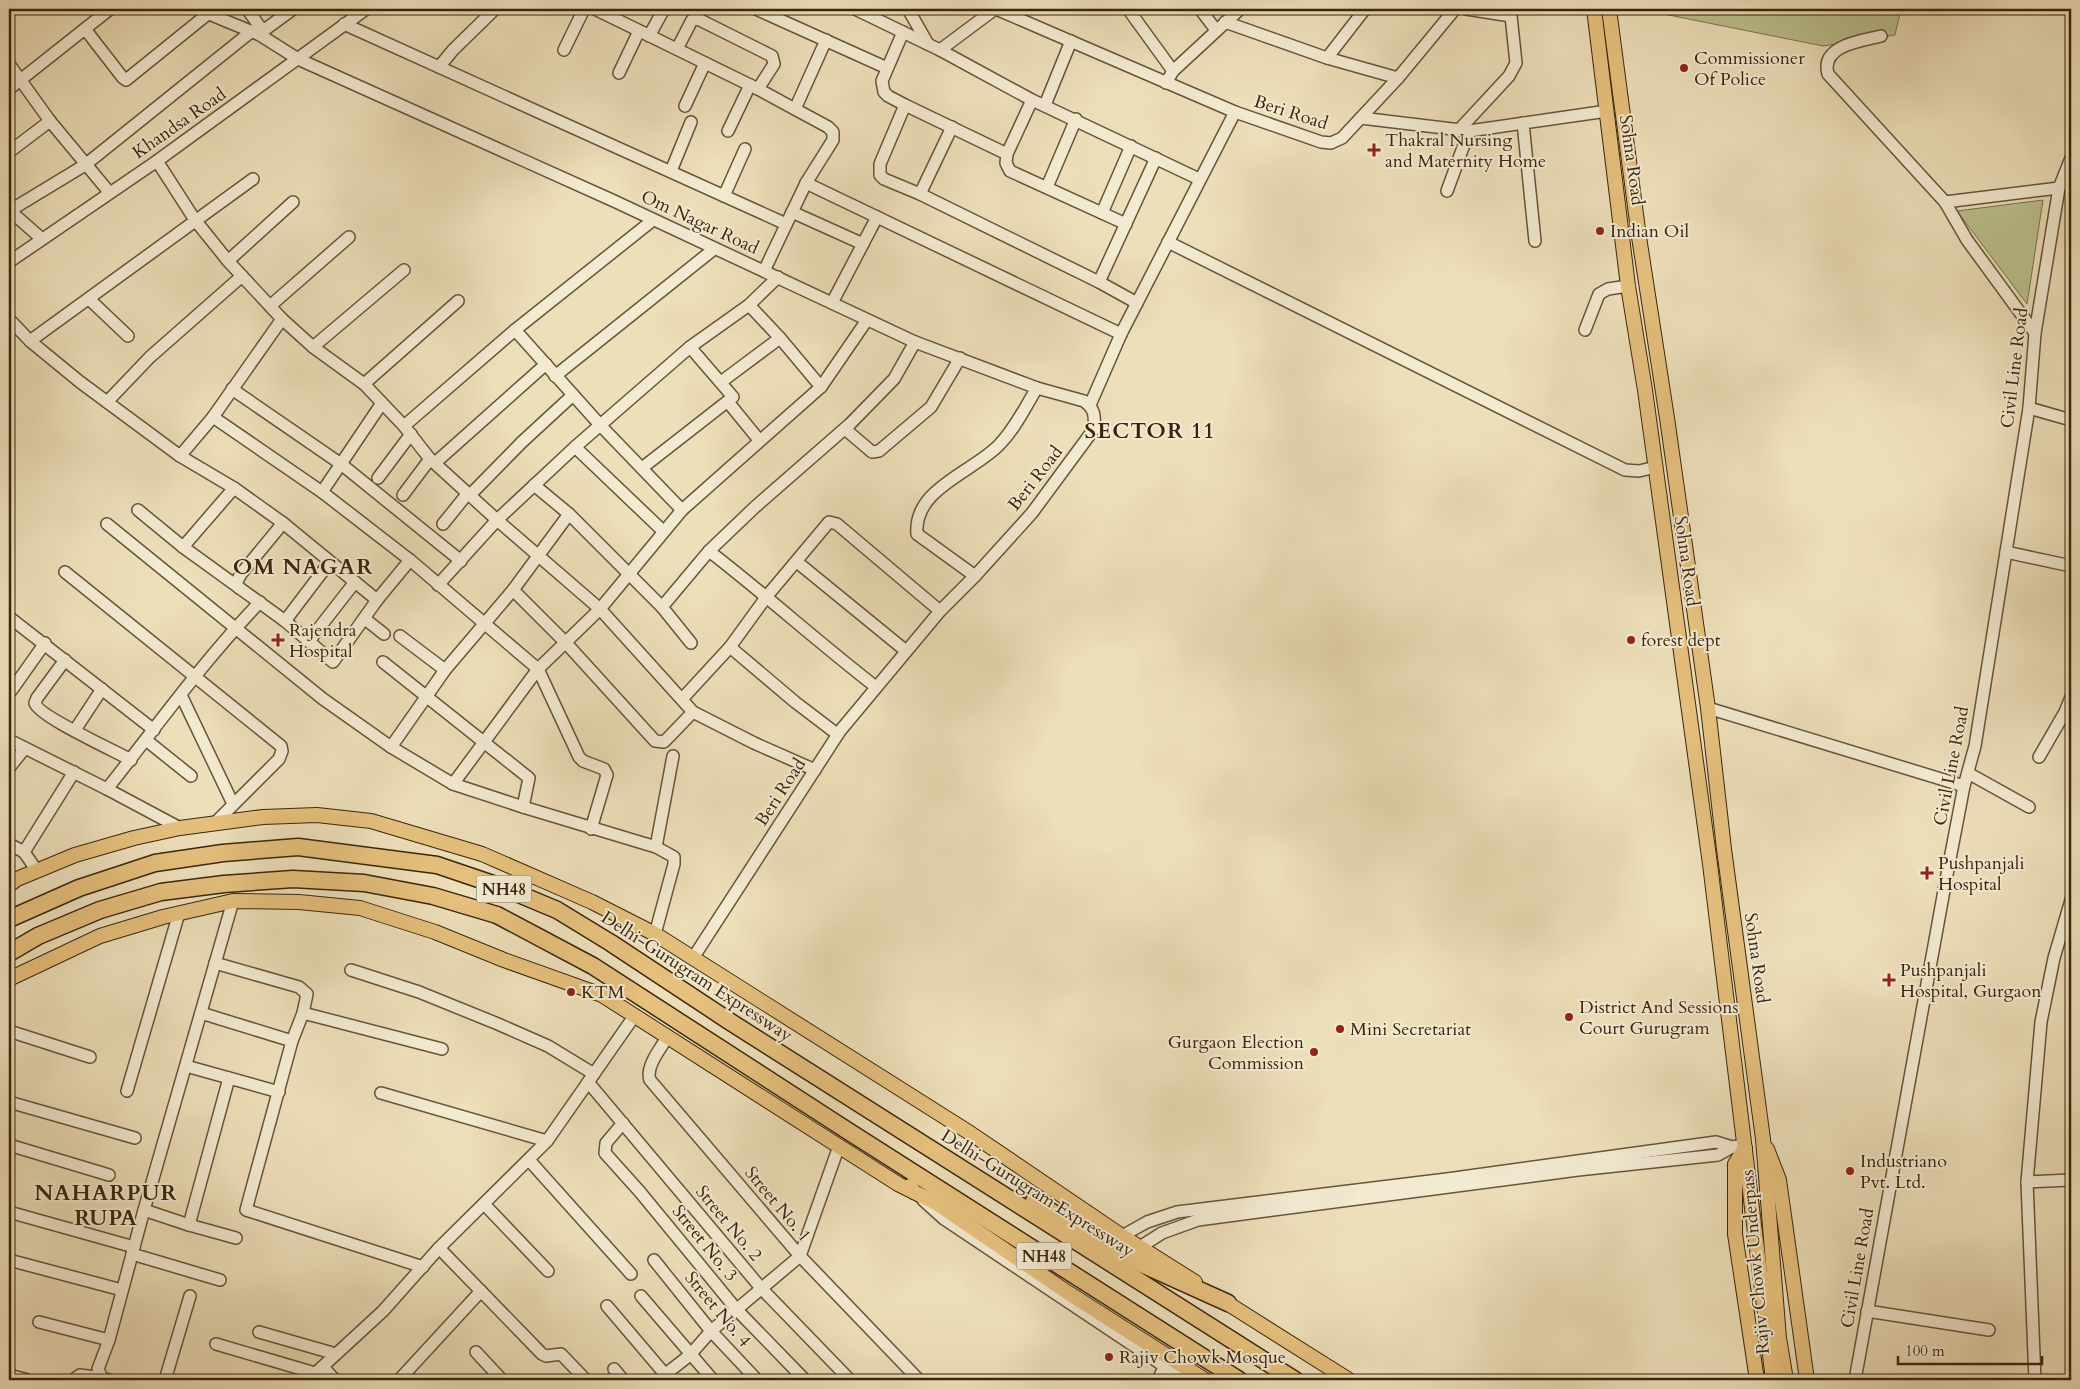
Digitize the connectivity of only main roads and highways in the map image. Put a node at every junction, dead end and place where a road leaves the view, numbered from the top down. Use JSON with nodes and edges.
{"nodes":[{"id":1,"x":1594,"y":9,"type":"edge"},
{"id":2,"x":1609,"y":9,"type":"edge"},
{"id":3,"x":1613,"y":38,"type":"junction"},
{"id":4,"x":1598,"y":40,"type":"junction"},
{"id":5,"x":9,"y":885,"type":"edge"},
{"id":6,"x":9,"y":919,"type":"edge"},
{"id":7,"x":9,"y":953,"type":"edge"},
{"id":8,"x":9,"y":979,"type":"edge"},
{"id":9,"x":1763,"y":1139,"type":"junction"},
{"id":10,"x":1740,"y":1147,"type":"junction"},
{"id":11,"x":941,"y":1155,"type":"junction"},
{"id":12,"x":891,"y":1159,"type":"junction"},
{"id":13,"x":914,"y":1192,"type":"junction"},
{"id":14,"x":1228,"y":1303,"type":"junction"},
{"id":15,"x":1205,"y":1380,"type":"edge"},
{"id":16,"x":1239,"y":1380,"type":"edge"},
{"id":17,"x":1295,"y":1380,"type":"edge"},
{"id":18,"x":1349,"y":1380,"type":"edge"},
{"id":19,"x":1758,"y":1380,"type":"edge"},
{"id":20,"x":1773,"y":1380,"type":"edge"},
{"id":21,"x":1786,"y":1380,"type":"edge"},
{"id":22,"x":1807,"y":1380,"type":"edge"}],
"edges":[{"from":1,"to":4,"type":"main road","name":"Sohna Road"},
{"from":2,"to":3,"type":"main road","name":"Sohna Road"},
{"from":3,"to":4,"type":"main road"},
{"from":3,"to":9,"type":"main road","name":"Sohna Road"},
{"from":4,"to":10,"type":"main road","name":"Sohna Road"},
{"from":5,"to":14,"type":"main road"},
{"from":6,"to":11,"type":"highway","name":"Delhi-Gurugram Expressway","number":"NH48"},
{"from":7,"to":12,"type":"highway","number":"NH48"},
{"from":8,"to":13,"type":"main road"},
{"from":9,"to":21,"type":"main road","name":"Rajiv Chowk Underpass"},
{"from":9,"to":22,"type":"main road"},
{"from":10,"to":19,"type":"main road"},
{"from":10,"to":20,"type":"main road","name":"Rajiv Chowk Underpass"},
{"from":11,"to":14,"type":"highway"},
{"from":11,"to":17,"type":"highway","name":"Delhi-Gurugram Expressway","number":"NH48"},
{"from":12,"to":13,"type":"main road"},
{"from":12,"to":16,"type":"highway","number":"NH48"},
{"from":13,"to":15,"type":"main road"},
{"from":14,"to":18,"type":"main road"}]}
